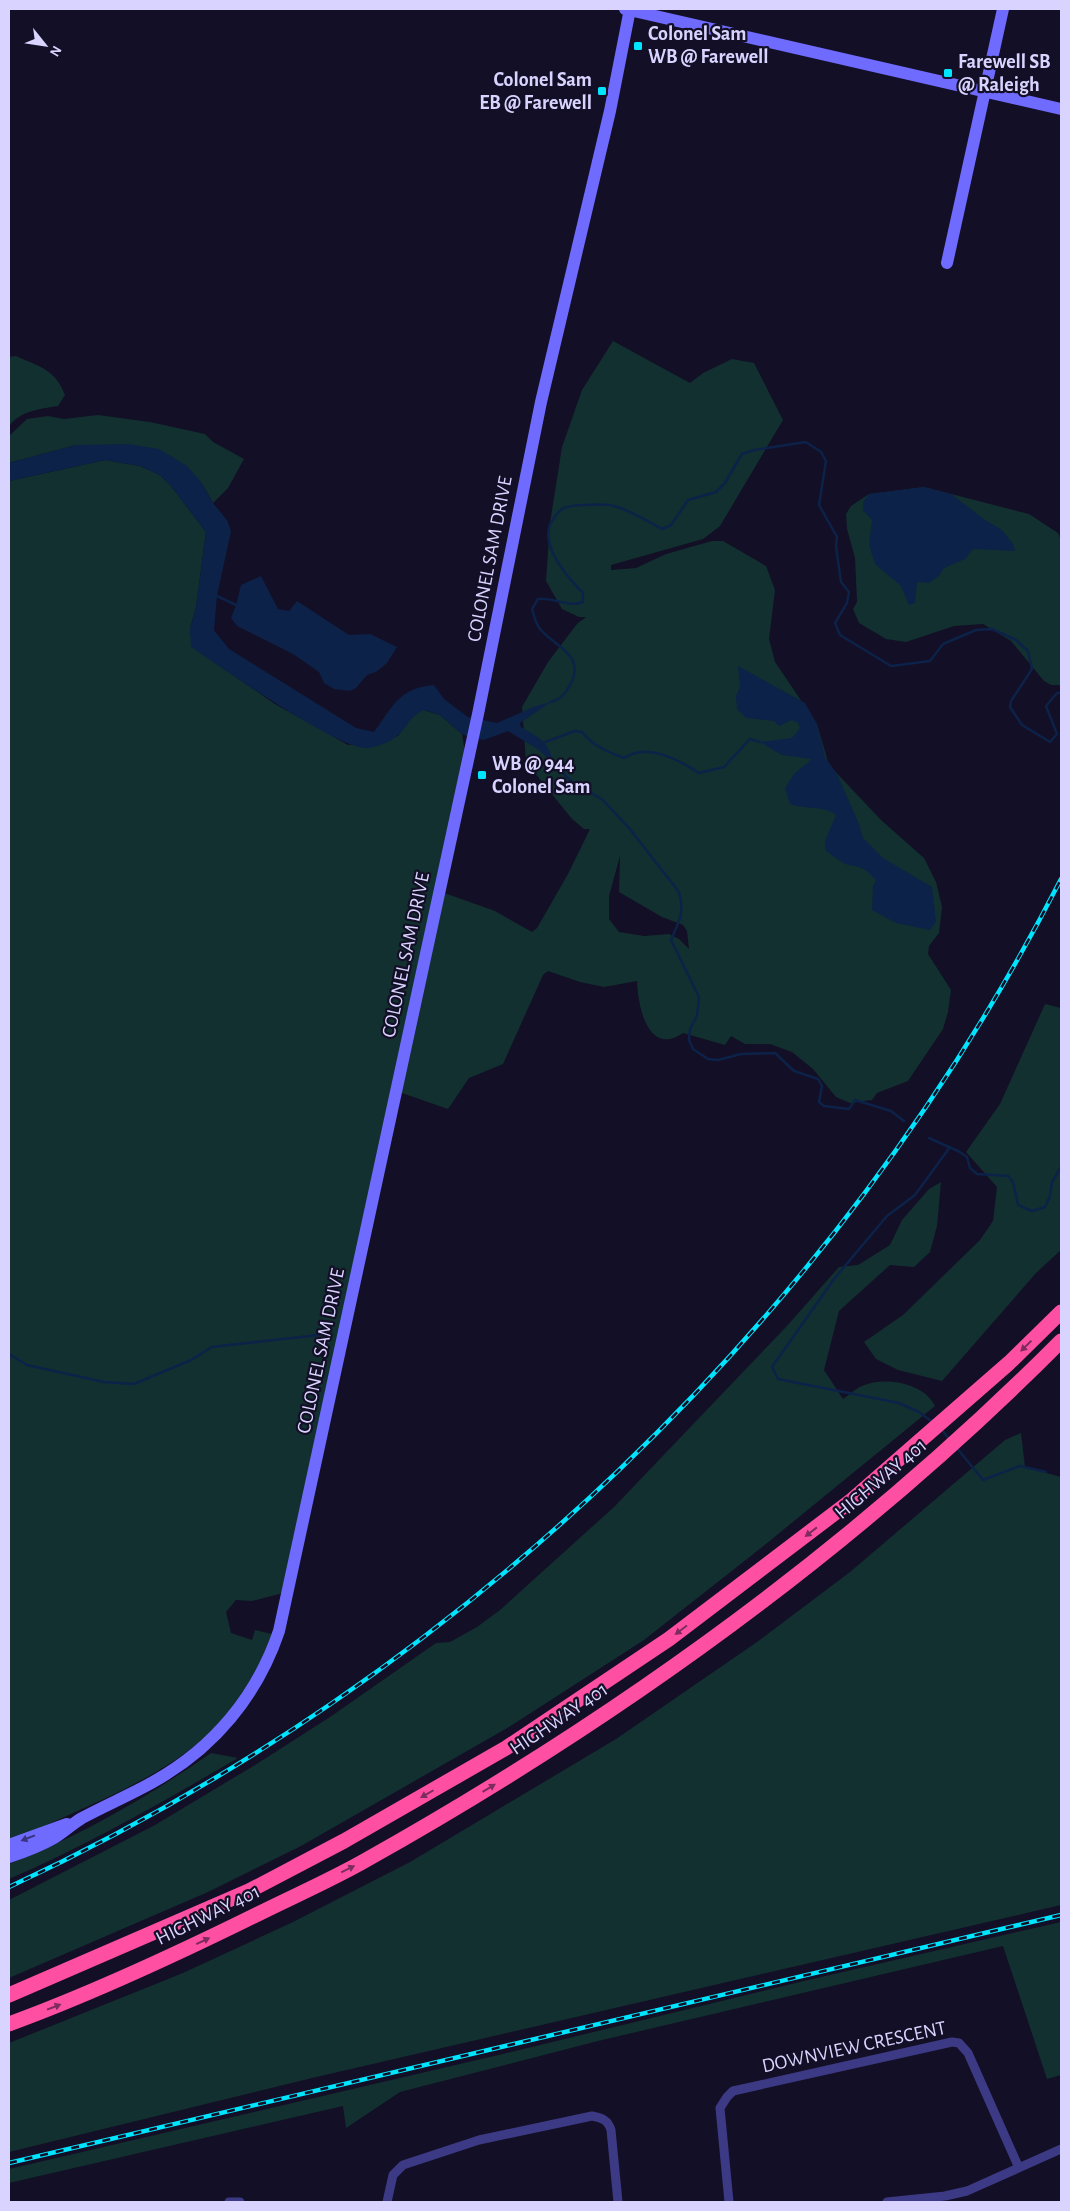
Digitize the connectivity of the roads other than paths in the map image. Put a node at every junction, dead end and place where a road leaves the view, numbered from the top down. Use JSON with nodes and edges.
{"nodes":[{"id":1,"x":628,"y":9,"type":"edge"},
{"id":2,"x":1004,"y":9,"type":"edge"},
{"id":3,"x":985,"y":91,"type":"junction"},
{"id":4,"x":1061,"y":109,"type":"edge"},
{"id":5,"x":946,"y":263,"type":"dead end"},
{"id":6,"x":1061,"y":1312,"type":"edge"},
{"id":7,"x":1061,"y":1341,"type":"edge"},
{"id":8,"x":81,"y":1819,"type":"junction"},
{"id":9,"x":9,"y":1845,"type":"edge"},
{"id":10,"x":9,"y":1857,"type":"edge"},
{"id":11,"x":9,"y":1995,"type":"edge"},
{"id":12,"x":9,"y":2024,"type":"edge"},
{"id":13,"x":1061,"y":2149,"type":"edge"},
{"id":14,"x":1019,"y":2168,"type":"junction"},
{"id":15,"x":228,"y":2202,"type":"edge"},
{"id":16,"x":240,"y":2202,"type":"edge"},
{"id":17,"x":387,"y":2202,"type":"edge"},
{"id":18,"x":618,"y":2202,"type":"edge"},
{"id":19,"x":729,"y":2202,"type":"edge"},
{"id":20,"x":887,"y":2202,"type":"edge"}],
"edges":[{"from":1,"to":3,"type":"street"},
{"from":1,"to":8,"type":"street","name":"COLONEL SAM DRIVE"},
{"from":2,"to":3,"type":"street"},
{"from":3,"to":4,"type":"street"},
{"from":3,"to":5,"type":"street"},
{"from":6,"to":11,"type":"highway","name":"HIGHWAY 401","one_way":true},
{"from":12,"to":7,"type":"highway","name":"HIGHWAY 401","one_way":true},
{"from":8,"to":9,"type":"street","name":"COLONEL SAM DRIVE","one_way":true},
{"from":8,"to":10,"type":"street","name":"COLONEL SAM DRIVE"},
{"from":13,"to":14,"type":"street"},
{"from":14,"to":19,"type":"street","name":"DOWNVIEW CRESCENT"},
{"from":14,"to":20,"type":"street"},
{"from":15,"to":16,"type":"street"},
{"from":17,"to":18,"type":"street"}]}
